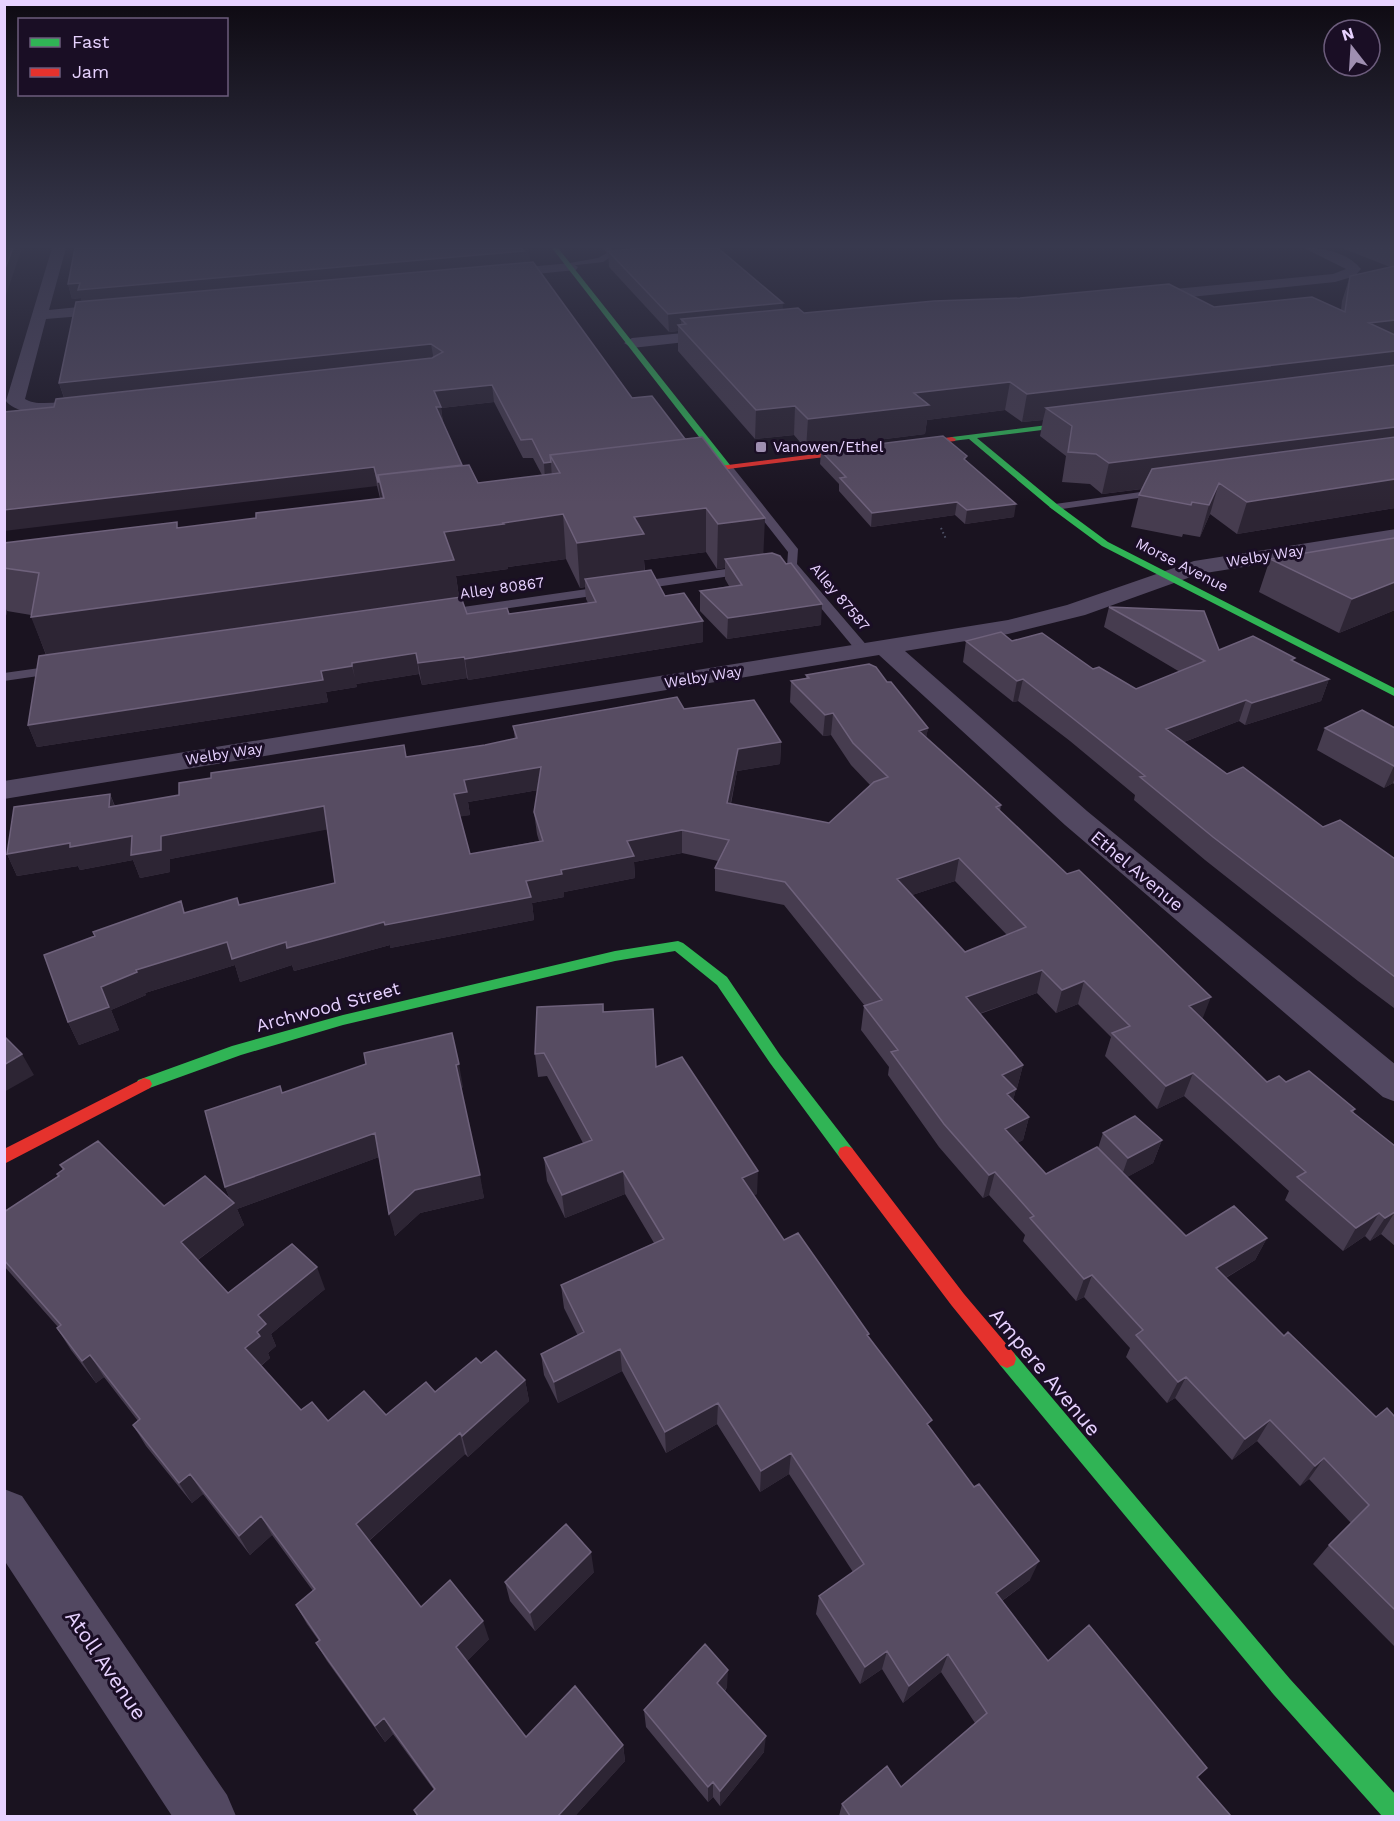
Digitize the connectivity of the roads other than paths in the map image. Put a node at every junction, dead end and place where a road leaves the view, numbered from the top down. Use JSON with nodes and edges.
{"nodes":[{"id":1,"x":35,"y":333,"type":"edge"},
{"id":2,"x":624,"y":333,"type":"edge"},
{"id":3,"x":729,"y":333,"type":"edge"},
{"id":4,"x":632,"y":343,"type":"junction"},
{"id":5,"x":102,"y":404,"type":"edge"},
{"id":6,"x":1100,"y":421,"type":"edge"},
{"id":7,"x":971,"y":437,"type":"junction"},
{"id":8,"x":727,"y":467,"type":"junction"},
{"id":9,"x":668,"y":475,"type":"edge"},
{"id":10,"x":1172,"y":491,"type":"edge"},
{"id":11,"x":1055,"y":507,"type":"junction"},
{"id":12,"x":1395,"y":536,"type":"edge"},
{"id":13,"x":755,"y":569,"type":"edge"},
{"id":14,"x":1167,"y":577,"type":"junction"},
{"id":15,"x":427,"y":616,"type":"edge"},
{"id":16,"x":874,"y":649,"type":"junction"},
{"id":17,"x":75,"y":667,"type":"edge"},
{"id":18,"x":4,"y":677,"type":"edge"},
{"id":19,"x":1395,"y":694,"type":"edge"},
{"id":20,"x":4,"y":790,"type":"edge"},
{"id":21,"x":678,"y":946,"type":"joint"},
{"id":22,"x":1395,"y":1087,"type":"edge"},
{"id":23,"x":4,"y":1157,"type":"edge"},
{"id":24,"x":4,"y":1514,"type":"edge"},
{"id":25,"x":1395,"y":1814,"type":"edge"},
{"id":26,"x":206,"y":1816,"type":"edge"}],
"edges":[{"from":1,"to":5,"type":"street"},
{"from":2,"to":4,"type":"street"},
{"from":3,"to":4,"type":"street"},
{"from":4,"to":8,"type":"street"},
{"from":6,"to":7,"type":"street"},
{"from":7,"to":8,"type":"street"},
{"from":7,"to":11,"type":"street","name":"Morse Avenue"},
{"from":8,"to":9,"type":"street"},
{"from":8,"to":16,"type":"lane","name":"Alley 87587"},
{"from":10,"to":11,"type":"lane"},
{"from":11,"to":14,"type":"street","name":"Morse Avenue"},
{"from":12,"to":14,"type":"street","name":"Welby Way"},
{"from":13,"to":15,"type":"lane","name":"Alley 80867"},
{"from":14,"to":16,"type":"street","name":"Welby Way"},
{"from":14,"to":19,"type":"street","name":"Morse Avenue"},
{"from":16,"to":20,"type":"street","name":"Welby Way"},
{"from":16,"to":22,"type":"street","name":"Ethel Avenue"},
{"from":17,"to":18,"type":"lane"},
{"from":21,"to":23,"type":"street","name":"Archwood Street"},
{"from":21,"to":25,"type":"street","name":"Ampere Avenue"},
{"from":24,"to":26,"type":"street","name":"Atoll Avenue"}]}
